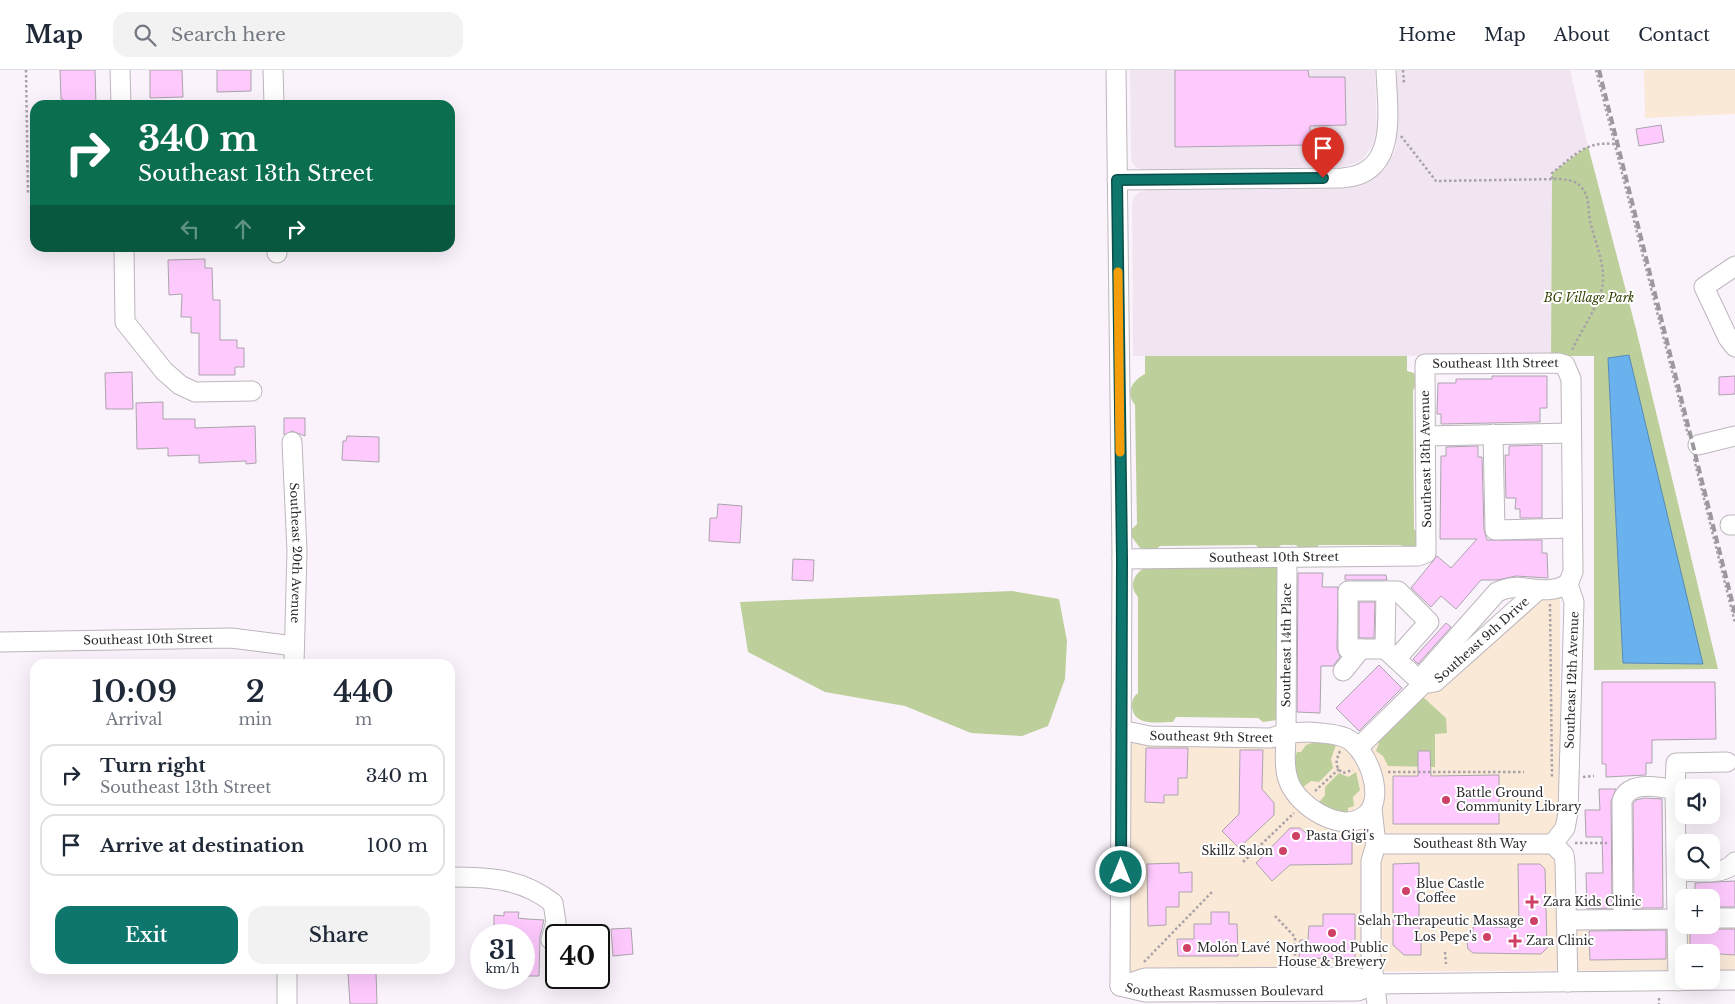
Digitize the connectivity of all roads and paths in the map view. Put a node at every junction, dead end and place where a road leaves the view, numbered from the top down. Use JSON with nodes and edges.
{"nodes":[{"id":1,"x":26,"y":70,"type":"edge"},
{"id":2,"x":120,"y":70,"type":"edge"},
{"id":3,"x":273,"y":70,"type":"edge"},
{"id":4,"x":1116,"y":70,"type":"edge"},
{"id":5,"x":1386,"y":70,"type":"edge"},
{"id":6,"x":1596,"y":70,"type":"edge"},
{"id":7,"x":121,"y":100,"type":"edge"},
{"id":8,"x":274,"y":100,"type":"edge"},
{"id":9,"x":1388,"y":136,"type":"junction"},
{"id":10,"x":1614,"y":144,"type":"junction"},
{"id":11,"x":1552,"y":178,"type":"junction"},
{"id":12,"x":1117,"y":180,"type":"junction"},
{"id":13,"x":28,"y":194,"type":"dead end"},
{"id":14,"x":124,"y":252,"type":"edge"},
{"id":15,"x":1735,"y":266,"type":"edge"},
{"id":16,"x":1735,"y":347,"type":"edge"},
{"id":17,"x":1425,"y":364,"type":"joint"},
{"id":18,"x":1565,"y":365,"type":"junction"},
{"id":19,"x":252,"y":391,"type":"dead end"},
{"id":20,"x":1572,"y":433,"type":"junction"},
{"id":21,"x":1493,"y":434,"type":"junction"},
{"id":22,"x":1426,"y":436,"type":"junction"},
{"id":23,"x":1735,"y":436,"type":"edge"},
{"id":24,"x":292,"y":442,"type":"dead end"},
{"id":25,"x":1693,"y":446,"type":"junction"},
{"id":26,"x":1572,"y":528,"type":"junction"},
{"id":27,"x":1426,"y":553,"type":"joint"},
{"id":28,"x":1288,"y":558,"type":"junction"},
{"id":29,"x":1122,"y":559,"type":"junction"},
{"id":30,"x":1568,"y":584,"type":"junction"},
{"id":31,"x":1386,"y":591,"type":"junction"},
{"id":32,"x":1544,"y":597,"type":"junction"},
{"id":33,"x":1735,"y":623,"type":"edge"},
{"id":34,"x":0,"y":642,"type":"edge"},
{"id":35,"x":1361,"y":649,"type":"junction"},
{"id":36,"x":1390,"y":654,"type":"junction"},
{"id":37,"x":294,"y":655,"type":"edge"},
{"id":38,"x":1343,"y":671,"type":"dead end"},
{"id":39,"x":1423,"y":684,"type":"junction"},
{"id":40,"x":1121,"y":730,"type":"junction"},
{"id":41,"x":1286,"y":733,"type":"junction"},
{"id":42,"x":1354,"y":753,"type":"junction"},
{"id":43,"x":1727,"y":762,"type":"dead end"},
{"id":44,"x":1339,"y":768,"type":"junction"},
{"id":45,"x":1387,"y":772,"type":"dead end"},
{"id":46,"x":1524,"y":772,"type":"dead end"},
{"id":47,"x":1675,"y":779,"type":"edge"},
{"id":48,"x":1552,"y":781,"type":"dead end"},
{"id":49,"x":1675,"y":790,"type":"edge"},
{"id":50,"x":1303,"y":803,"type":"junction"},
{"id":51,"x":1372,"y":808,"type":"junction"},
{"id":52,"x":1616,"y":843,"type":"dead end"},
{"id":53,"x":1376,"y":844,"type":"junction"},
{"id":54,"x":1561,"y":846,"type":"junction"},
{"id":55,"x":1243,"y":862,"type":"dead end"},
{"id":56,"x":1732,"y":865,"type":"edge"},
{"id":57,"x":1720,"y":871,"type":"edge"},
{"id":58,"x":455,"y":877,"type":"edge"},
{"id":59,"x":1213,"y":892,"type":"dead end"},
{"id":60,"x":1275,"y":916,"type":"dead end"},
{"id":61,"x":1720,"y":918,"type":"edge"},
{"id":62,"x":1735,"y":918,"type":"edge"},
{"id":63,"x":1623,"y":919,"type":"junction"},
{"id":64,"x":1675,"y":919,"type":"edge"},
{"id":65,"x":1567,"y":920,"type":"junction"},
{"id":66,"x":555,"y":924,"type":"edge"},
{"id":67,"x":1445,"y":952,"type":"dead end"},
{"id":68,"x":1142,"y":963,"type":"dead end"},
{"id":69,"x":1295,"y":963,"type":"dead end"},
{"id":70,"x":1446,"y":964,"type":"dead end"},
{"id":71,"x":287,"y":974,"type":"edge"},
{"id":72,"x":1720,"y":980,"type":"edge"},
{"id":73,"x":1735,"y":980,"type":"edge"},
{"id":74,"x":1675,"y":981,"type":"edge"},
{"id":75,"x":1568,"y":982,"type":"junction"},
{"id":76,"x":1376,"y":984,"type":"junction"},
{"id":77,"x":1659,"y":998,"type":"dead end"},
{"id":78,"x":287,"y":1004,"type":"edge"},
{"id":79,"x":1377,"y":1004,"type":"edge"},
{"id":80,"x":1659,"y":1004,"type":"edge"}],
"edges":[{"from":1,"to":13,"type":"path"},
{"from":2,"to":7,"type":"street"},
{"from":3,"to":8,"type":"street"},
{"from":4,"to":12,"type":"street"},
{"from":5,"to":9,"type":"street"},
{"from":6,"to":10,"type":"path"},
{"from":9,"to":11,"type":"path"},
{"from":9,"to":12,"type":"street"},
{"from":10,"to":11,"type":"path"},
{"from":10,"to":25,"type":"path"},
{"from":11,"to":18,"type":"path"},
{"from":12,"to":29,"type":"street"},
{"from":14,"to":19,"type":"street"},
{"from":15,"to":16,"type":"street"},
{"from":17,"to":18,"type":"street","name":"Southeast 11th Street"},
{"from":17,"to":22,"type":"street","name":"Southeast 13th Avenue"},
{"from":18,"to":20,"type":"street","name":"Southeast 12th Avenue"},
{"from":20,"to":21,"type":"street"},
{"from":20,"to":26,"type":"street","name":"Southeast 12th Avenue"},
{"from":21,"to":22,"type":"street"},
{"from":21,"to":26,"type":"street"},
{"from":22,"to":27,"type":"street","name":"Southeast 13th Avenue"},
{"from":23,"to":25,"type":"street"},
{"from":24,"to":37,"type":"street","name":"Southeast 20th Avenue"},
{"from":25,"to":33,"type":"path"},
{"from":26,"to":30,"type":"street","name":"Southeast 12th Avenue"},
{"from":27,"to":28,"type":"street","name":"Southeast 10th Street"},
{"from":28,"to":29,"type":"street","name":"Southeast 10th Street"},
{"from":28,"to":41,"type":"street","name":"Southeast 14th Place"},
{"from":29,"to":40,"type":"street"},
{"from":30,"to":32,"type":"street","name":"Southeast 9th Drive"},
{"from":30,"to":54,"type":"street","name":"Southeast 12th Avenue"},
{"from":31,"to":35,"type":"street"},
{"from":31,"to":36,"type":"street"},
{"from":31,"to":36,"type":"street"},
{"from":32,"to":39,"type":"street","name":"Southeast 9th Drive"},
{"from":32,"to":39,"type":"street","name":"Southeast 9th Drive"},
{"from":32,"to":48,"type":"path"},
{"from":34,"to":37,"type":"street","name":"Southeast 10th Street"},
{"from":35,"to":36,"type":"street"},
{"from":35,"to":38,"type":"street"},
{"from":36,"to":39,"type":"street"},
{"from":39,"to":42,"type":"street","name":"Southeast 9th Drive"},
{"from":40,"to":41,"type":"street","name":"Southeast 9th Street"},
{"from":40,"to":76,"type":"street","name":"Southeast Rasmussen Boulevard"},
{"from":41,"to":42,"type":"street","name":"Southeast 9th Street"},
{"from":41,"to":50,"type":"street","name":"Southeast 14th Place"},
{"from":42,"to":44,"type":"path"},
{"from":42,"to":44,"type":"path"},
{"from":42,"to":51,"type":"street"},
{"from":43,"to":47,"type":"street"},
{"from":44,"to":50,"type":"path"},
{"from":45,"to":46,"type":"path"},
{"from":49,"to":63,"type":"street"},
{"from":50,"to":51,"type":"street"},
{"from":50,"to":55,"type":"path"},
{"from":51,"to":53,"type":"street"},
{"from":52,"to":54,"type":"path"},
{"from":53,"to":54,"type":"street","name":"Southeast 8th Way"},
{"from":53,"to":76,"type":"street"},
{"from":54,"to":65,"type":"street"},
{"from":56,"to":57,"type":"street"},
{"from":58,"to":66,"type":"street"},
{"from":59,"to":68,"type":"path"},
{"from":60,"to":69,"type":"path"},
{"from":61,"to":62,"type":"street"},
{"from":63,"to":64,"type":"street"},
{"from":63,"to":65,"type":"street"},
{"from":65,"to":75,"type":"street"},
{"from":67,"to":70,"type":"path"},
{"from":71,"to":78,"type":"street"},
{"from":72,"to":73,"type":"street","name":"Southeast Rasmussen Boulevard"},
{"from":74,"to":75,"type":"street","name":"Southeast Rasmussen Boulevard"},
{"from":75,"to":76,"type":"street","name":"Southeast Rasmussen Boulevard"},
{"from":76,"to":79,"type":"street"},
{"from":77,"to":80,"type":"path"}]}
